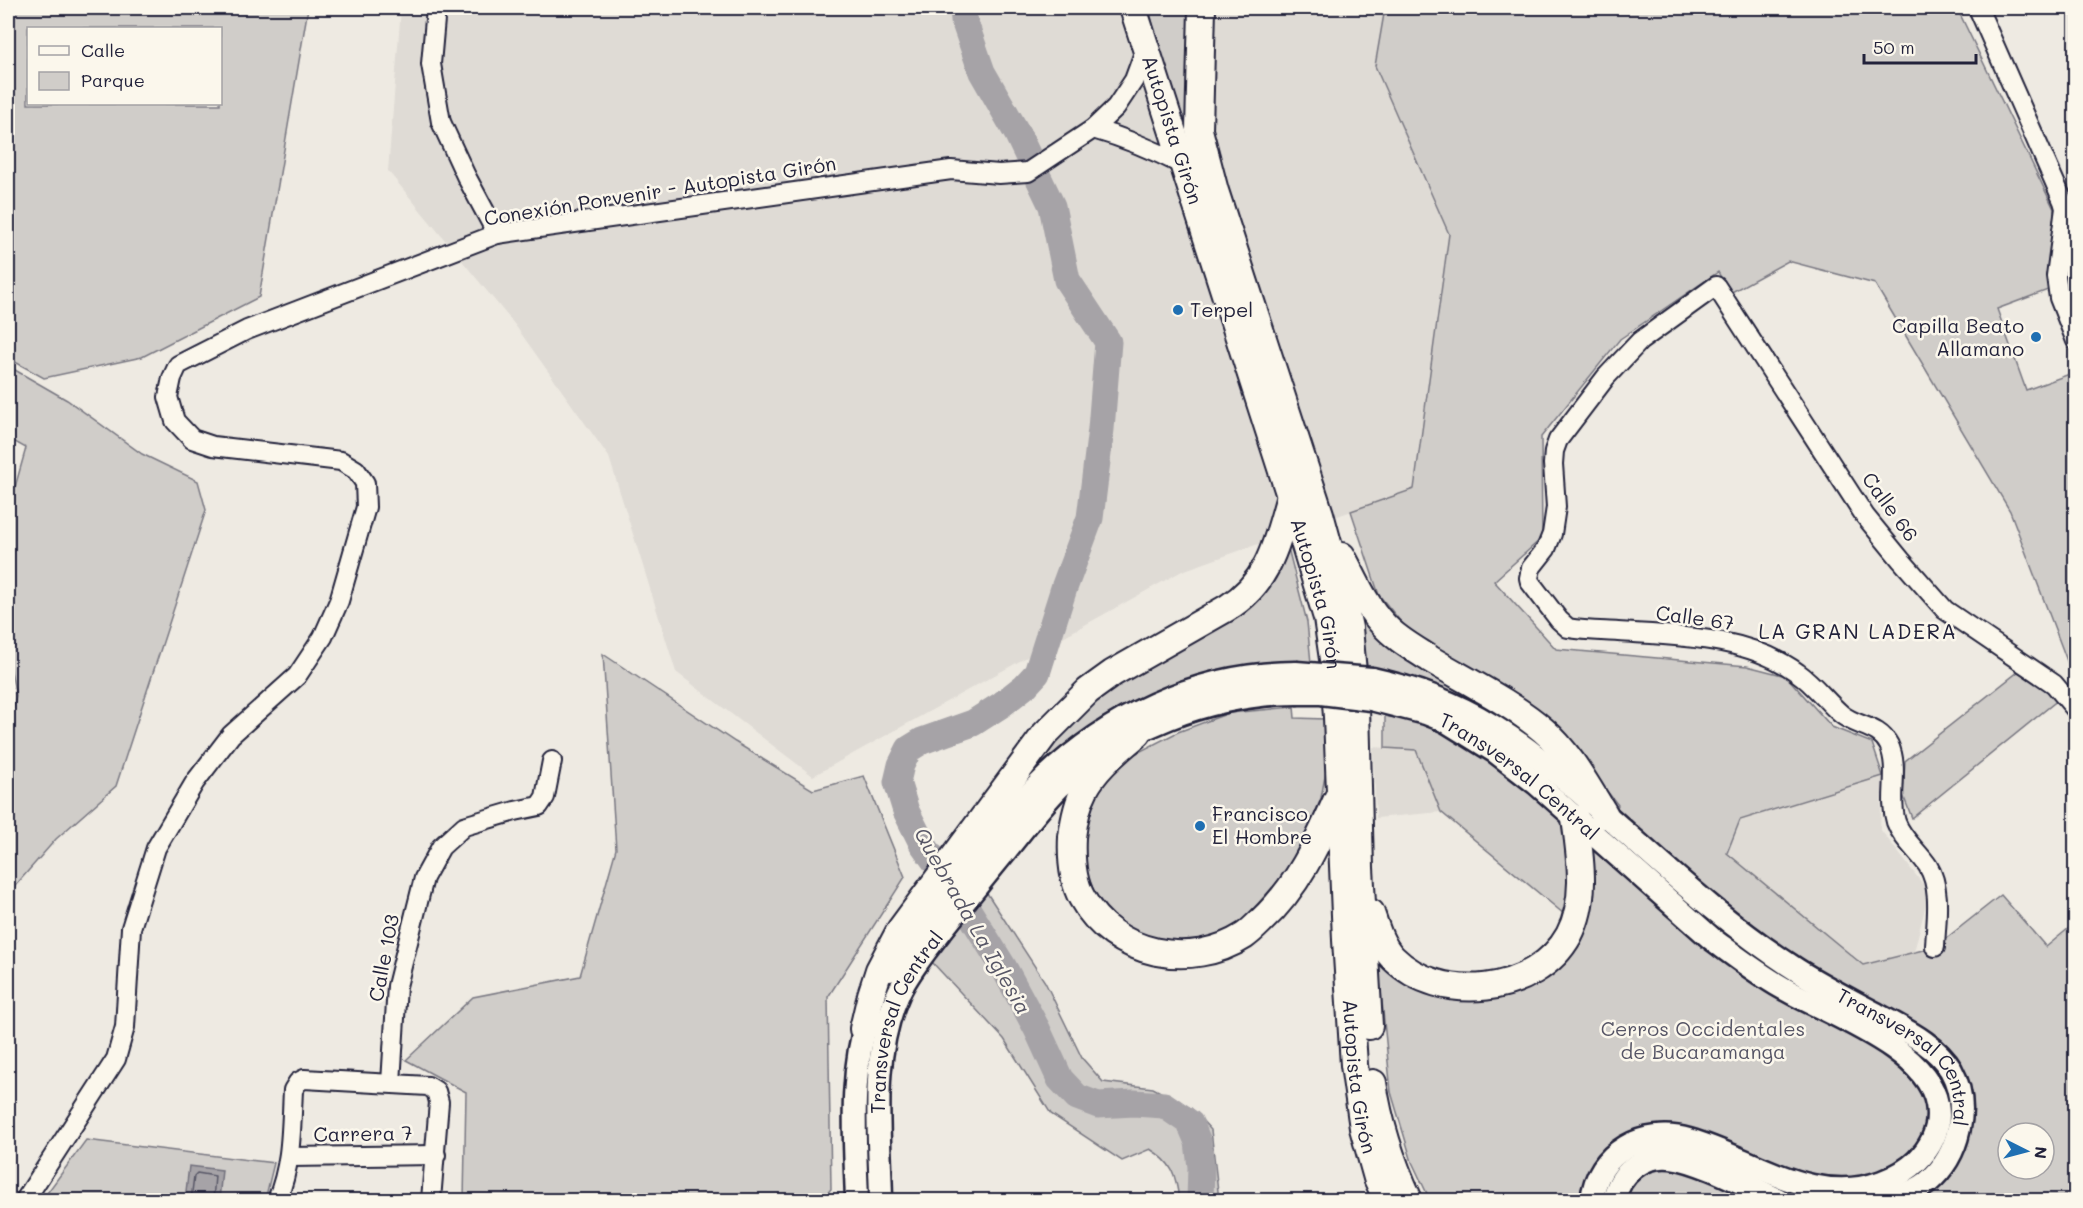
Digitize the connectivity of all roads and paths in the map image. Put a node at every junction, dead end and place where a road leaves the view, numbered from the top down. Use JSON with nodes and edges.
{"nodes":[{"id":1,"x":436,"y":8,"type":"edge"},
{"id":2,"x":1202,"y":8,"type":"edge"},
{"id":3,"x":1978,"y":8,"type":"edge"},
{"id":4,"x":1135,"y":11,"type":"edge"},
{"id":5,"x":1145,"y":50,"type":"junction"},
{"id":6,"x":1093,"y":129,"type":"junction"},
{"id":7,"x":1183,"y":165,"type":"junction"},
{"id":8,"x":497,"y":234,"type":"junction"},
{"id":9,"x":2076,"y":341,"type":"edge"},
{"id":10,"x":1290,"y":496,"type":"junction"},
{"id":11,"x":1320,"y":513,"type":"junction"},
{"id":12,"x":1530,"y":573,"type":"joint"},
{"id":13,"x":1296,"y":683,"type":"junction"},
{"id":14,"x":1371,"y":689,"type":"junction"},
{"id":15,"x":2076,"y":710,"type":"edge"},
{"id":16,"x":1138,"y":733,"type":"junction"},
{"id":17,"x":552,"y":761,"type":"dead end"},
{"id":18,"x":1340,"y":793,"type":"junction"},
{"id":19,"x":1605,"y":815,"type":"junction"},
{"id":20,"x":1575,"y":818,"type":"junction"},
{"id":21,"x":968,"y":868,"type":"junction"},
{"id":22,"x":1360,"y":868,"type":"junction"},
{"id":23,"x":934,"y":912,"type":"junction"},
{"id":24,"x":1935,"y":947,"type":"dead end"},
{"id":25,"x":864,"y":1029,"type":"joint"},
{"id":26,"x":391,"y":1083,"type":"junction"},
{"id":27,"x":436,"y":1155,"type":"junction"},
{"id":28,"x":290,"y":1157,"type":"junction"},
{"id":29,"x":25,"y":1200,"type":"edge"},
{"id":30,"x":277,"y":1200,"type":"edge"},
{"id":31,"x":432,"y":1200,"type":"edge"},
{"id":32,"x":857,"y":1200,"type":"edge"},
{"id":33,"x":881,"y":1200,"type":"edge"},
{"id":34,"x":1387,"y":1200,"type":"edge"},
{"id":35,"x":1409,"y":1200,"type":"edge"},
{"id":36,"x":1592,"y":1200,"type":"edge"},
{"id":37,"x":1614,"y":1200,"type":"edge"},
{"id":38,"x":1779,"y":1200,"type":"edge"},
{"id":39,"x":1892,"y":1200,"type":"edge"}],
"edges":[{"from":1,"to":8,"type":"street"},
{"from":2,"to":11,"type":"highway","name":"Autopista Girón"},
{"from":3,"to":9,"type":"street"},
{"from":4,"to":5,"type":"highway","name":"Autopista Girón"},
{"from":5,"to":6,"type":"street","name":"Conexión Porvenir - Autopista Girón"},
{"from":5,"to":7,"type":"highway","name":"Autopista Girón"},
{"from":6,"to":7,"type":"street"},
{"from":6,"to":8,"type":"street","name":"Conexión Porvenir - Autopista Girón"},
{"from":7,"to":10,"type":"highway","name":"Autopista Girón"},
{"from":8,"to":29,"type":"street","name":"Conexión Porvenir - Autopista Girón"},
{"from":10,"to":18,"type":"highway","name":"Autopista Girón"},
{"from":10,"to":21,"type":"highway"},
{"from":11,"to":19,"type":"highway"},
{"from":11,"to":22,"type":"highway","name":"Autopista Girón"},
{"from":12,"to":15,"type":"street","name":"Calle 66"},
{"from":12,"to":24,"type":"street","name":"Calle 67"},
{"from":13,"to":14,"type":"main road","name":"Transversal Central","bridge":true},
{"from":13,"to":16,"type":"main road","name":"Transversal Central"},
{"from":13,"to":21,"type":"main road","name":"Transversal Central"},
{"from":14,"to":19,"type":"main road","name":"Transversal Central"},
{"from":14,"to":20,"type":"main road","name":"Transversal Central"},
{"from":16,"to":18,"type":"highway"},
{"from":16,"to":21,"type":"main road","name":"Transversal Central"},
{"from":17,"to":26,"type":"street","name":"Calle 103"},
{"from":18,"to":34,"type":"highway","name":"Autopista Girón"},
{"from":19,"to":39,"type":"main road","name":"Transversal Central"},
{"from":20,"to":22,"type":"highway"},
{"from":20,"to":36,"type":"main road","name":"Transversal Central"},
{"from":21,"to":23,"type":"highway"},
{"from":21,"to":23,"type":"main road","name":"Transversal Central"},
{"from":22,"to":35,"type":"highway","name":"Autopista Girón"},
{"from":23,"to":25,"type":"highway"},
{"from":23,"to":33,"type":"main road","name":"Transversal Central"},
{"from":25,"to":32,"type":"main road","name":"Transversal Central"},
{"from":26,"to":27,"type":"street"},
{"from":26,"to":28,"type":"street"},
{"from":27,"to":28,"type":"street","name":"Carrera 7"},
{"from":27,"to":31,"type":"street"},
{"from":28,"to":30,"type":"street"},
{"from":37,"to":38,"type":"main road"}]}
